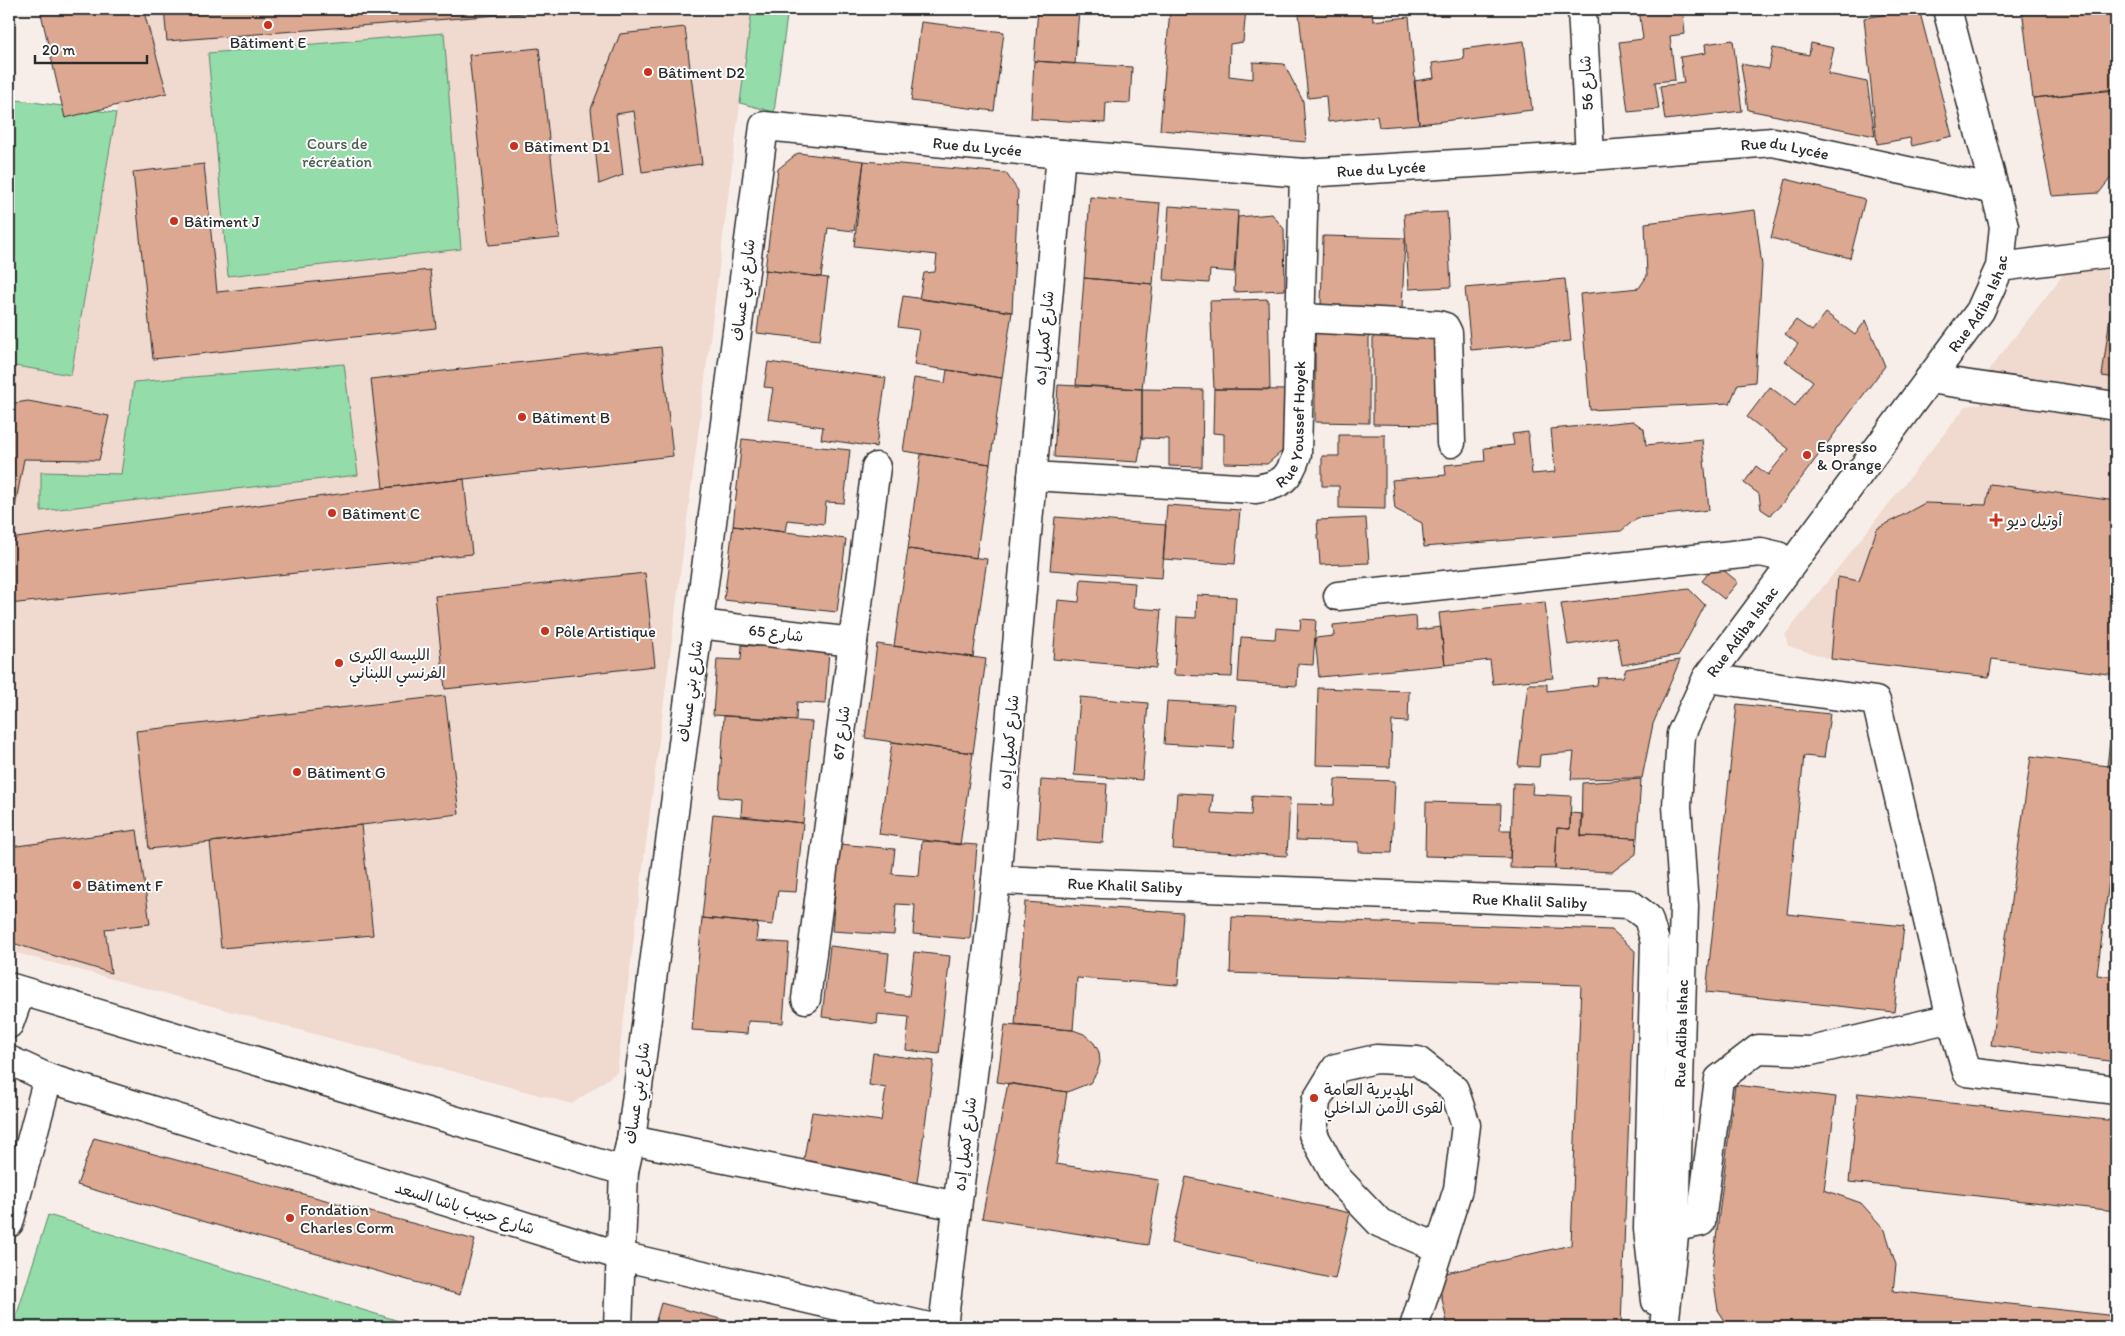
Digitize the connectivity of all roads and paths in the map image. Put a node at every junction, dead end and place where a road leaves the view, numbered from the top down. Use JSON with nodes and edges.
{"nodes":[{"id":1,"x":1582,"y":9,"type":"edge"},
{"id":2,"x":1947,"y":9,"type":"edge"},
{"id":3,"x":764,"y":126,"type":"joint"},
{"id":4,"x":1061,"y":154,"type":"junction"},
{"id":5,"x":1590,"y":156,"type":"junction"},
{"id":6,"x":1304,"y":173,"type":"junction"},
{"id":7,"x":1995,"y":190,"type":"junction"},
{"id":8,"x":2116,"y":252,"type":"edge"},
{"id":9,"x":2000,"y":267,"type":"junction"},
{"id":10,"x":1301,"y":318,"type":"junction"},
{"id":11,"x":1928,"y":379,"type":"junction"},
{"id":12,"x":2116,"y":406,"type":"edge"},
{"id":13,"x":1451,"y":443,"type":"dead end"},
{"id":14,"x":876,"y":467,"type":"dead end"},
{"id":15,"x":1032,"y":476,"type":"junction"},
{"id":16,"x":1790,"y":565,"type":"junction"},
{"id":17,"x":1338,"y":596,"type":"dead end"},
{"id":18,"x":699,"y":624,"type":"junction"},
{"id":19,"x":852,"y":642,"type":"junction"},
{"id":20,"x":1707,"y":678,"type":"junction"},
{"id":21,"x":996,"y":880,"type":"junction"},
{"id":22,"x":15,"y":989,"type":"edge"},
{"id":23,"x":806,"y":999,"type":"dead end"},
{"id":24,"x":1951,"y":1018,"type":"junction"},
{"id":25,"x":9,"y":1024,"type":"edge"},
{"id":26,"x":9,"y":1060,"type":"edge"},
{"id":27,"x":48,"y":1078,"type":"junction"},
{"id":28,"x":2116,"y":1090,"type":"edge"},
{"id":29,"x":631,"y":1140,"type":"junction"},
{"id":30,"x":624,"y":1171,"type":"junction"},
{"id":31,"x":957,"y":1206,"type":"junction"},
{"id":32,"x":9,"y":1223,"type":"edge"},
{"id":33,"x":1675,"y":1227,"type":"junction"},
{"id":34,"x":1439,"y":1248,"type":"junction"},
{"id":35,"x":621,"y":1256,"type":"junction"},
{"id":36,"x":618,"y":1327,"type":"edge"},
{"id":37,"x":929,"y":1327,"type":"edge"},
{"id":38,"x":943,"y":1327,"type":"edge"},
{"id":39,"x":1414,"y":1327,"type":"edge"},
{"id":40,"x":1659,"y":1327,"type":"edge"},
{"id":41,"x":1664,"y":1327,"type":"edge"}],
"edges":[{"from":1,"to":5,"type":"street","name":"شارع 56"},
{"from":2,"to":7,"type":"street","name":"Rue Adiba Ishac"},
{"from":3,"to":4,"type":"street","name":"Rue du Lycée"},
{"from":3,"to":18,"type":"street","name":"شارع بني عساف"},
{"from":4,"to":6,"type":"street","name":"Rue du Lycée"},
{"from":4,"to":15,"type":"street","name":"شارع كميل إده"},
{"from":5,"to":6,"type":"street","name":"Rue du Lycée"},
{"from":5,"to":7,"type":"street","name":"Rue du Lycée"},
{"from":6,"to":10,"type":"street","name":"Rue Youssef Hoyek"},
{"from":7,"to":9,"type":"street","name":"Rue Adiba Ishac"},
{"from":8,"to":9,"type":"street"},
{"from":9,"to":11,"type":"street","name":"Rue Adiba Ishac"},
{"from":10,"to":13,"type":"street"},
{"from":10,"to":15,"type":"street","name":"Rue Youssef Hoyek"},
{"from":11,"to":12,"type":"street"},
{"from":11,"to":16,"type":"street","name":"Rue Adiba Ishac"},
{"from":14,"to":19,"type":"street","name":"شارع 67"},
{"from":15,"to":21,"type":"street","name":"شارع كميل إده"},
{"from":16,"to":17,"type":"street"},
{"from":16,"to":20,"type":"street","name":"Rue Adiba Ishac"},
{"from":18,"to":19,"type":"street","name":"شارع 65"},
{"from":18,"to":29,"type":"street","name":"شارع بني عساف"},
{"from":19,"to":23,"type":"street","name":"شارع 67"},
{"from":20,"to":24,"type":"street"},
{"from":20,"to":33,"type":"street","name":"Rue Adiba Ishac"},
{"from":21,"to":31,"type":"street","name":"شارع كميل إده"},
{"from":21,"to":40,"type":"street","name":"Rue Khalil Saliby"},
{"from":22,"to":25,"type":"street"},
{"from":22,"to":30,"type":"street"},
{"from":24,"to":28,"type":"street"},
{"from":24,"to":33,"type":"street"},
{"from":26,"to":27,"type":"street","name":"شارع حبيب باشا السعد"},
{"from":27,"to":32,"type":"street"},
{"from":27,"to":35,"type":"street","name":"شارع حبيب باشا السعد"},
{"from":29,"to":30,"type":"street","name":"شارع بني عساف"},
{"from":29,"to":31,"type":"street"},
{"from":30,"to":35,"type":"street","name":"شارع بني عساف"},
{"from":31,"to":38,"type":"street","name":"شارع كميل إده"},
{"from":33,"to":41,"type":"street","name":"Rue Adiba Ishac"},
{"from":34,"to":34,"type":"street"},
{"from":34,"to":39,"type":"street"},
{"from":35,"to":36,"type":"street","name":"شارع بني عساف"},
{"from":35,"to":37,"type":"street","name":"شارع حبيب باشا السعد"}]}
